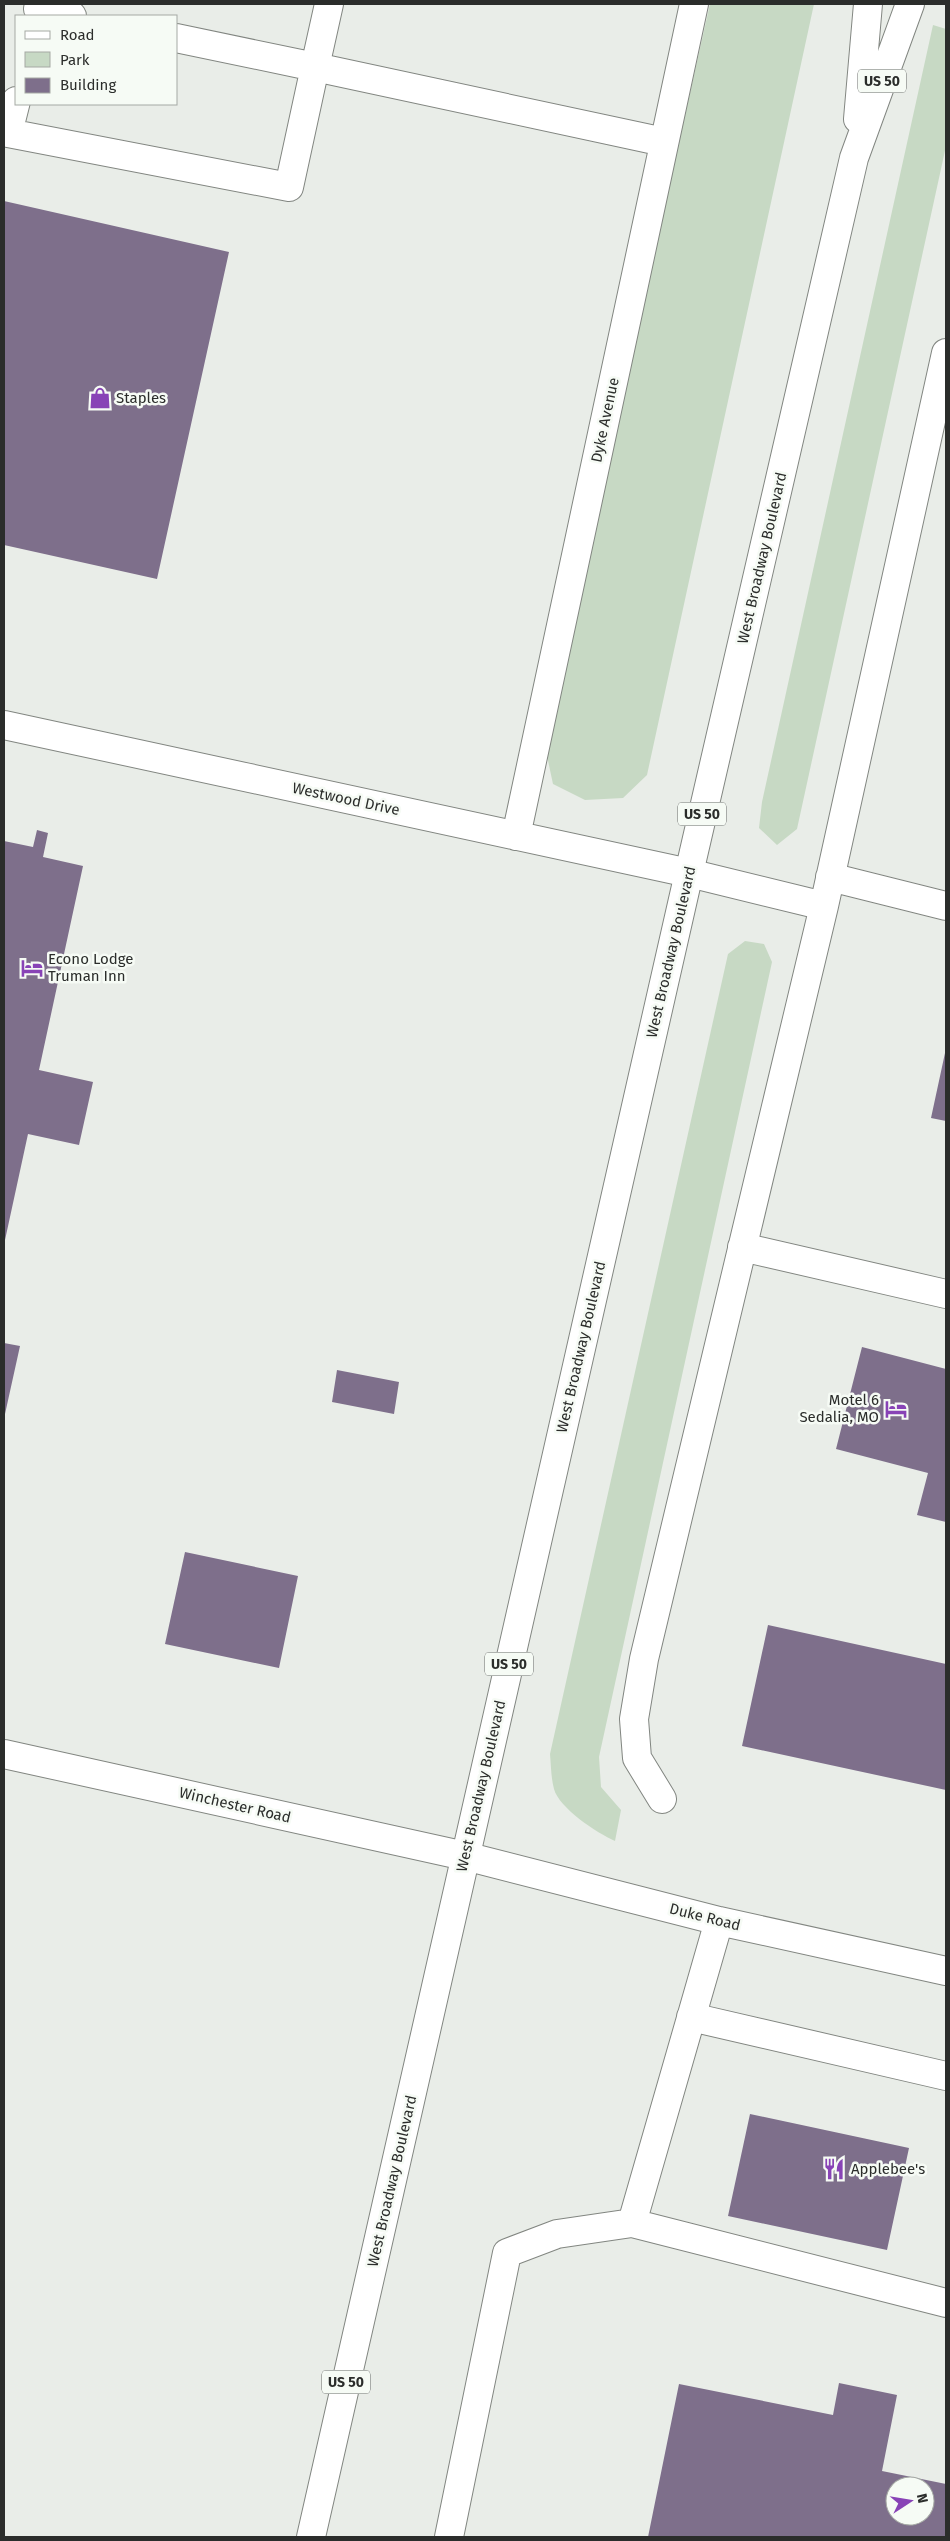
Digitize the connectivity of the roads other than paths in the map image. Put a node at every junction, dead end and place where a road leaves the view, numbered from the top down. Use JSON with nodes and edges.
{"nodes":[{"id":1,"x":329,"y":4,"type":"edge"},
{"id":2,"x":694,"y":4,"type":"edge"},
{"id":3,"x":868,"y":4,"type":"edge"},
{"id":4,"x":910,"y":4,"type":"edge"},
{"id":5,"x":32,"y":8,"type":"edge"},
{"id":6,"x":67,"y":15,"type":"edge"},
{"id":7,"x":178,"y":38,"type":"edge"},
{"id":8,"x":315,"y":67,"type":"junction"},
{"id":9,"x":15,"y":105,"type":"edge"},
{"id":10,"x":664,"y":142,"type":"junction"},
{"id":11,"x":854,"y":158,"type":"junction"},
{"id":12,"x":946,"y":353,"type":"edge"},
{"id":13,"x":4,"y":725,"type":"edge"},
{"id":14,"x":516,"y":836,"type":"junction"},
{"id":15,"x":689,"y":873,"type":"junction"},
{"id":16,"x":830,"y":877,"type":"junction"},
{"id":17,"x":824,"y":906,"type":"junction"},
{"id":18,"x":946,"y":906,"type":"edge"},
{"id":19,"x":742,"y":1247,"type":"junction"},
{"id":20,"x":946,"y":1294,"type":"edge"},
{"id":21,"x":4,"y":1754,"type":"edge"},
{"id":22,"x":662,"y":1799,"type":"dead end"},
{"id":23,"x":465,"y":1856,"type":"junction"},
{"id":24,"x":719,"y":1921,"type":"junction"},
{"id":25,"x":946,"y":1971,"type":"edge"},
{"id":26,"x":691,"y":2017,"type":"junction"},
{"id":27,"x":946,"y":2076,"type":"edge"},
{"id":28,"x":632,"y":2223,"type":"junction"},
{"id":29,"x":946,"y":2302,"type":"edge"},
{"id":30,"x":311,"y":2537,"type":"edge"},
{"id":31,"x":449,"y":2537,"type":"edge"}],
"edges":[{"from":1,"to":8,"type":"main road"},
{"from":2,"to":10,"type":"main road","name":"Dyke Avenue"},
{"from":3,"to":11,"type":"main road","name":"West Broadway Boulevard","number":"US 50"},
{"from":4,"to":11,"type":"main road","name":"West Broadway Boulevard","number":"US 50"},
{"from":5,"to":6,"type":"main road"},
{"from":7,"to":8,"type":"main road"},
{"from":8,"to":9,"type":"main road"},
{"from":8,"to":10,"type":"main road"},
{"from":10,"to":14,"type":"main road","name":"Dyke Avenue"},
{"from":11,"to":15,"type":"main road","name":"West Broadway Boulevard","number":"US 50"},
{"from":12,"to":16,"type":"main road"},
{"from":13,"to":14,"type":"main road","name":"Westwood Drive"},
{"from":14,"to":15,"type":"main road","name":"Westwood Drive"},
{"from":15,"to":17,"type":"main road","name":"Westwood Drive"},
{"from":15,"to":23,"type":"main road","name":"West Broadway Boulevard","number":"US 50"},
{"from":16,"to":17,"type":"main road"},
{"from":16,"to":18,"type":"main road"},
{"from":17,"to":19,"type":"main road"},
{"from":19,"to":20,"type":"main road"},
{"from":19,"to":22,"type":"main road"},
{"from":21,"to":23,"type":"main road","name":"Winchester Road"},
{"from":23,"to":24,"type":"main road","name":"Duke Road"},
{"from":23,"to":30,"type":"main road","name":"West Broadway Boulevard","number":"US 50"},
{"from":24,"to":25,"type":"main road","name":"Duke Road"},
{"from":24,"to":26,"type":"main road"},
{"from":26,"to":27,"type":"main road"},
{"from":26,"to":28,"type":"main road"},
{"from":28,"to":29,"type":"main road"},
{"from":28,"to":31,"type":"main road"}]}
